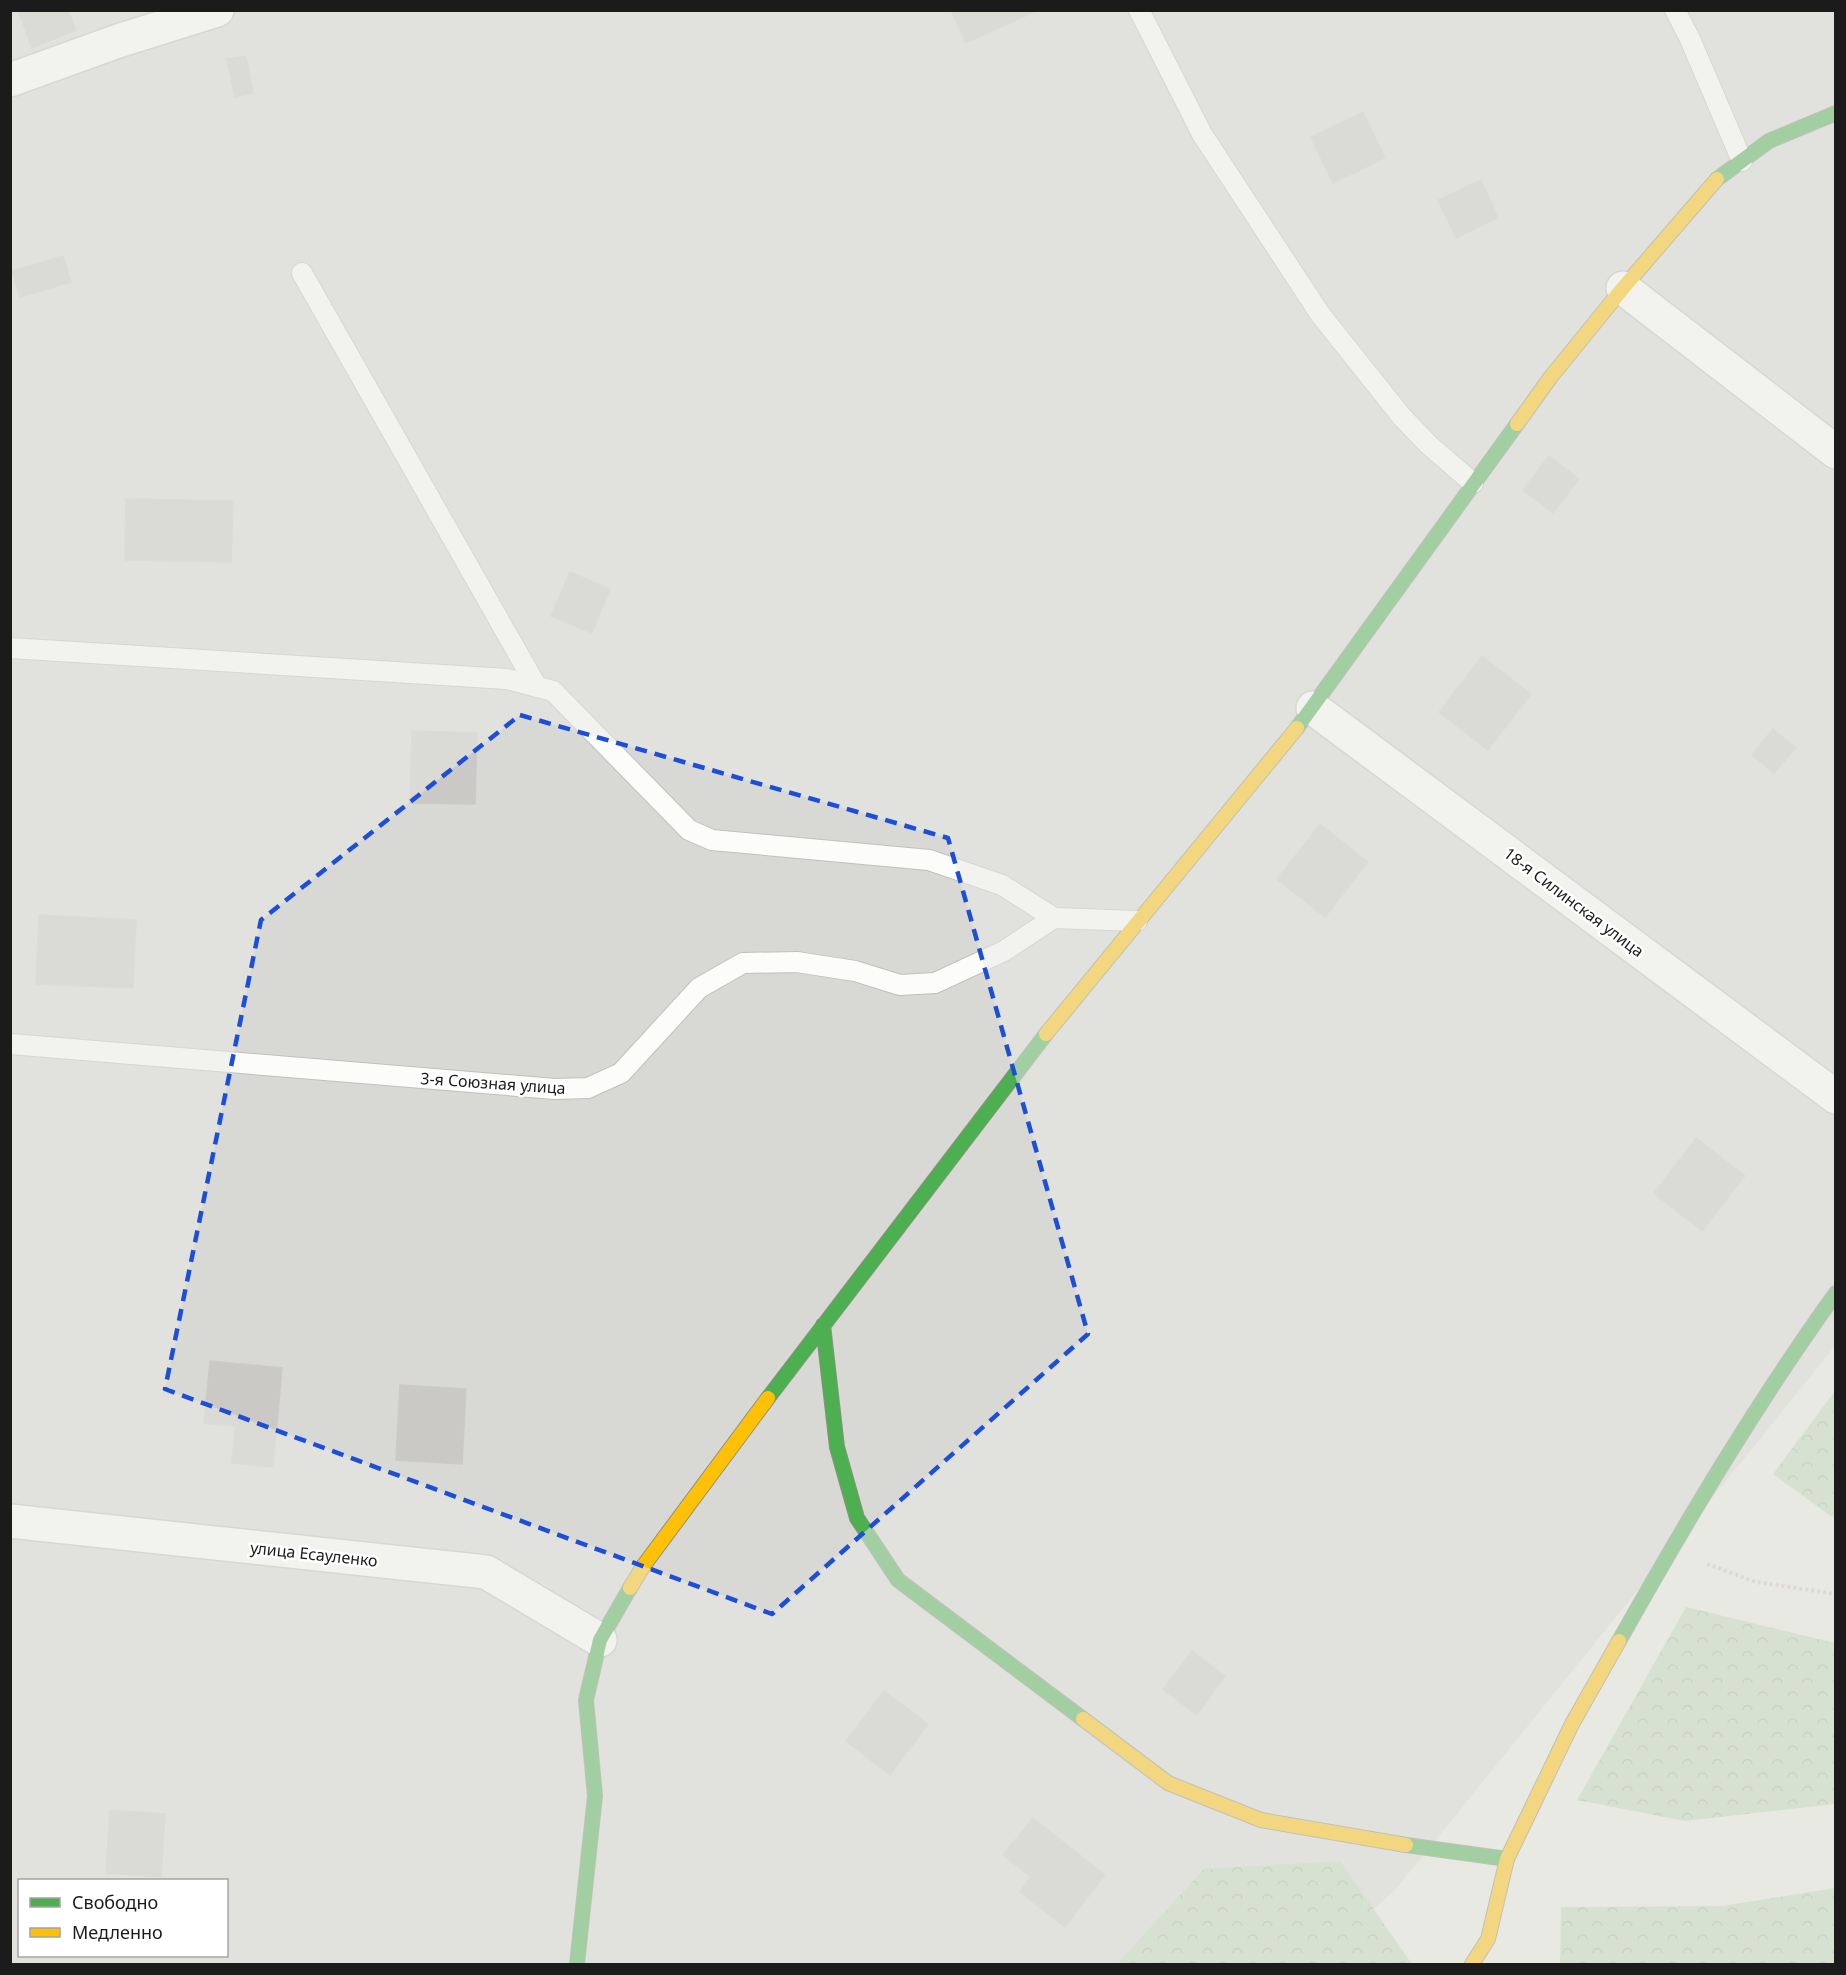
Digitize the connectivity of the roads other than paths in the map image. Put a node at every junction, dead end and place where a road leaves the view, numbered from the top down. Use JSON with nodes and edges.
{"nodes":[{"id":1,"x":217,"y":10,"type":"edge"},
{"id":2,"x":1139,"y":10,"type":"edge"},
{"id":3,"x":1674,"y":10,"type":"edge"},
{"id":4,"x":10,"y":80,"type":"edge"},
{"id":5,"x":1836,"y":113,"type":"edge"},
{"id":6,"x":1742,"y":161,"type":"junction"},
{"id":7,"x":302,"y":273,"type":"dead end"},
{"id":8,"x":1623,"y":288,"type":"junction"},
{"id":9,"x":1836,"y":452,"type":"edge"},
{"id":10,"x":1473,"y":483,"type":"junction"},
{"id":11,"x":10,"y":648,"type":"edge"},
{"id":12,"x":537,"y":687,"type":"junction"},
{"id":13,"x":1312,"y":708,"type":"junction"},
{"id":14,"x":1054,"y":918,"type":"junction"},
{"id":15,"x":1137,"y":921,"type":"junction"},
{"id":16,"x":10,"y":1044,"type":"edge"},
{"id":17,"x":1836,"y":1097,"type":"edge"},
{"id":18,"x":1836,"y":1293,"type":"edge"},
{"id":19,"x":823,"y":1325,"type":"junction"},
{"id":20,"x":10,"y":1521,"type":"edge"},
{"id":21,"x":600,"y":1640,"type":"junction"},
{"id":22,"x":1507,"y":1859,"type":"junction"},
{"id":23,"x":577,"y":1965,"type":"edge"},
{"id":24,"x":1472,"y":1965,"type":"edge"}],
"edges":[{"from":1,"to":4,"type":"street"},
{"from":2,"to":10,"type":"lane"},
{"from":3,"to":6,"type":"lane"},
{"from":5,"to":6,"type":"street"},
{"from":6,"to":8,"type":"street"},
{"from":7,"to":12,"type":"lane"},
{"from":8,"to":9,"type":"street"},
{"from":8,"to":10,"type":"street"},
{"from":10,"to":13,"type":"street"},
{"from":11,"to":12,"type":"lane"},
{"from":12,"to":14,"type":"lane"},
{"from":13,"to":15,"type":"street"},
{"from":13,"to":17,"type":"street","name":"18-я Силинская улица"},
{"from":14,"to":15,"type":"lane"},
{"from":14,"to":16,"type":"lane","name":"3-я Союзная улица"},
{"from":15,"to":19,"type":"street"},
{"from":18,"to":22,"type":"street"},
{"from":19,"to":21,"type":"street"},
{"from":19,"to":22,"type":"street"},
{"from":20,"to":21,"type":"street","name":"улица Есауленко"},
{"from":21,"to":23,"type":"street"},
{"from":22,"to":24,"type":"street"}]}
